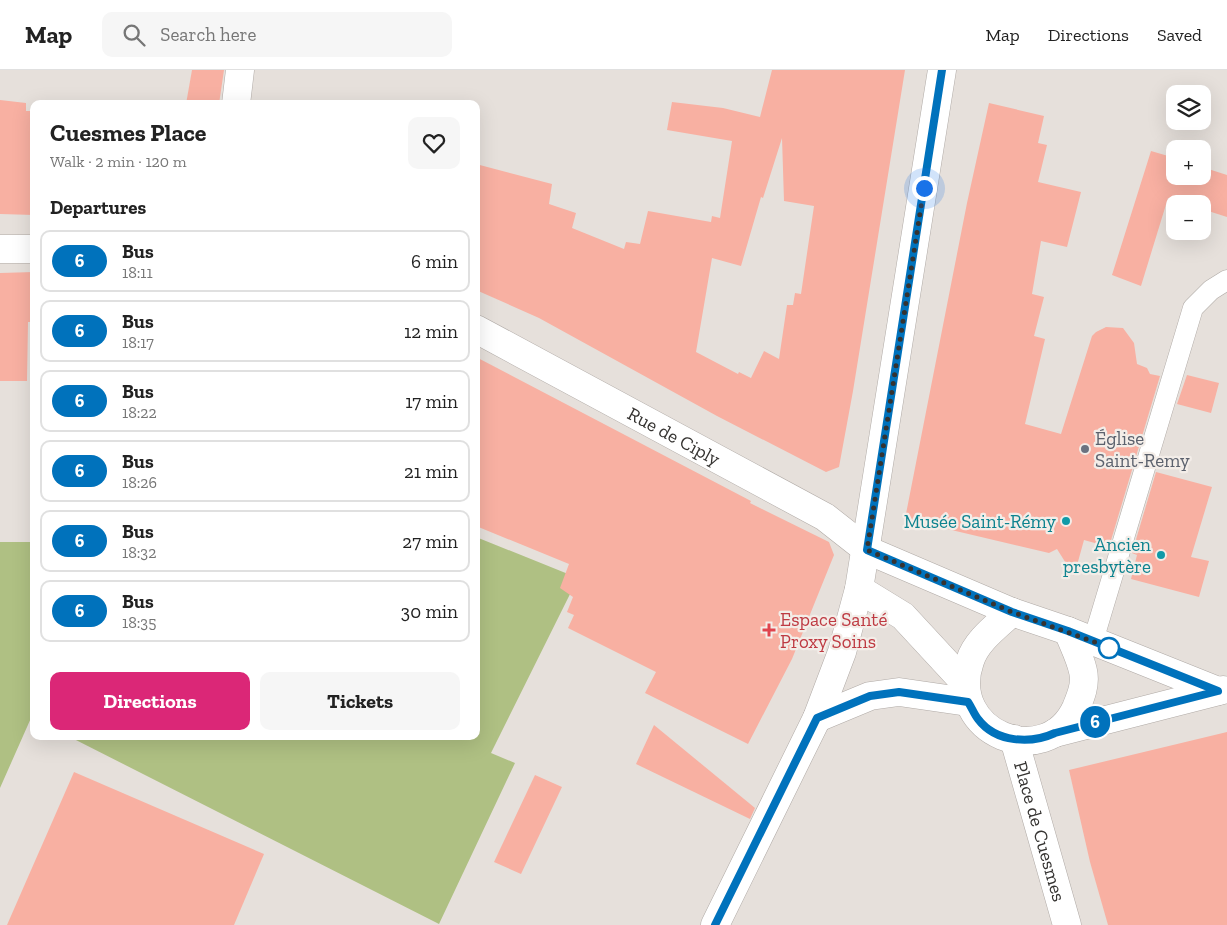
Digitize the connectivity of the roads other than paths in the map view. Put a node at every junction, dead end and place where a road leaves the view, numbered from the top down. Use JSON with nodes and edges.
{"nodes":[{"id":1,"x":240,"y":70,"type":"edge"},
{"id":2,"x":942,"y":70,"type":"edge"},
{"id":3,"x":236,"y":100,"type":"edge"},
{"id":4,"x":0,"y":249,"type":"edge"},
{"id":5,"x":30,"y":249,"type":"edge"},
{"id":6,"x":1227,"y":280,"type":"edge"},
{"id":7,"x":480,"y":331,"type":"edge"},
{"id":8,"x":867,"y":550,"type":"junction"},
{"id":9,"x":859,"y":589,"type":"junction"},
{"id":10,"x":1012,"y":612,"type":"junction"},
{"id":11,"x":1068,"y":631,"type":"junction"},
{"id":12,"x":1093,"y":641,"type":"junction"},
{"id":13,"x":1222,"y":690,"type":"edge"},
{"id":14,"x":967,"y":692,"type":"junction"},
{"id":15,"x":817,"y":718,"type":"junction"},
{"id":16,"x":1055,"y":733,"type":"junction"},
{"id":17,"x":1014,"y":739,"type":"junction"},
{"id":18,"x":715,"y":925,"type":"edge"},
{"id":19,"x":1067,"y":925,"type":"edge"}],
"edges":[{"from":1,"to":3,"type":"street"},
{"from":2,"to":8,"type":"street"},
{"from":4,"to":5,"type":"street"},
{"from":6,"to":12,"type":"lane"},
{"from":7,"to":8,"type":"street","name":"Rue de Ciply"},
{"from":8,"to":9,"type":"street"},
{"from":8,"to":10,"type":"street"},
{"from":9,"to":14,"type":"street","name":"Place de Cuesmes"},
{"from":9,"to":15,"type":"street"},
{"from":10,"to":11,"type":"street"},
{"from":10,"to":14,"type":"street"},
{"from":11,"to":12,"type":"street"},
{"from":11,"to":16,"type":"street","name":"Place de Cuesmes"},
{"from":12,"to":13,"type":"street"},
{"from":13,"to":16,"type":"street"},
{"from":14,"to":15,"type":"street"},
{"from":14,"to":17,"type":"street","name":"Place de Cuesmes"},
{"from":15,"to":18,"type":"street"},
{"from":16,"to":17,"type":"street","name":"Place de Cuesmes"},
{"from":17,"to":19,"type":"street","name":"Place de Cuesmes"}]}
